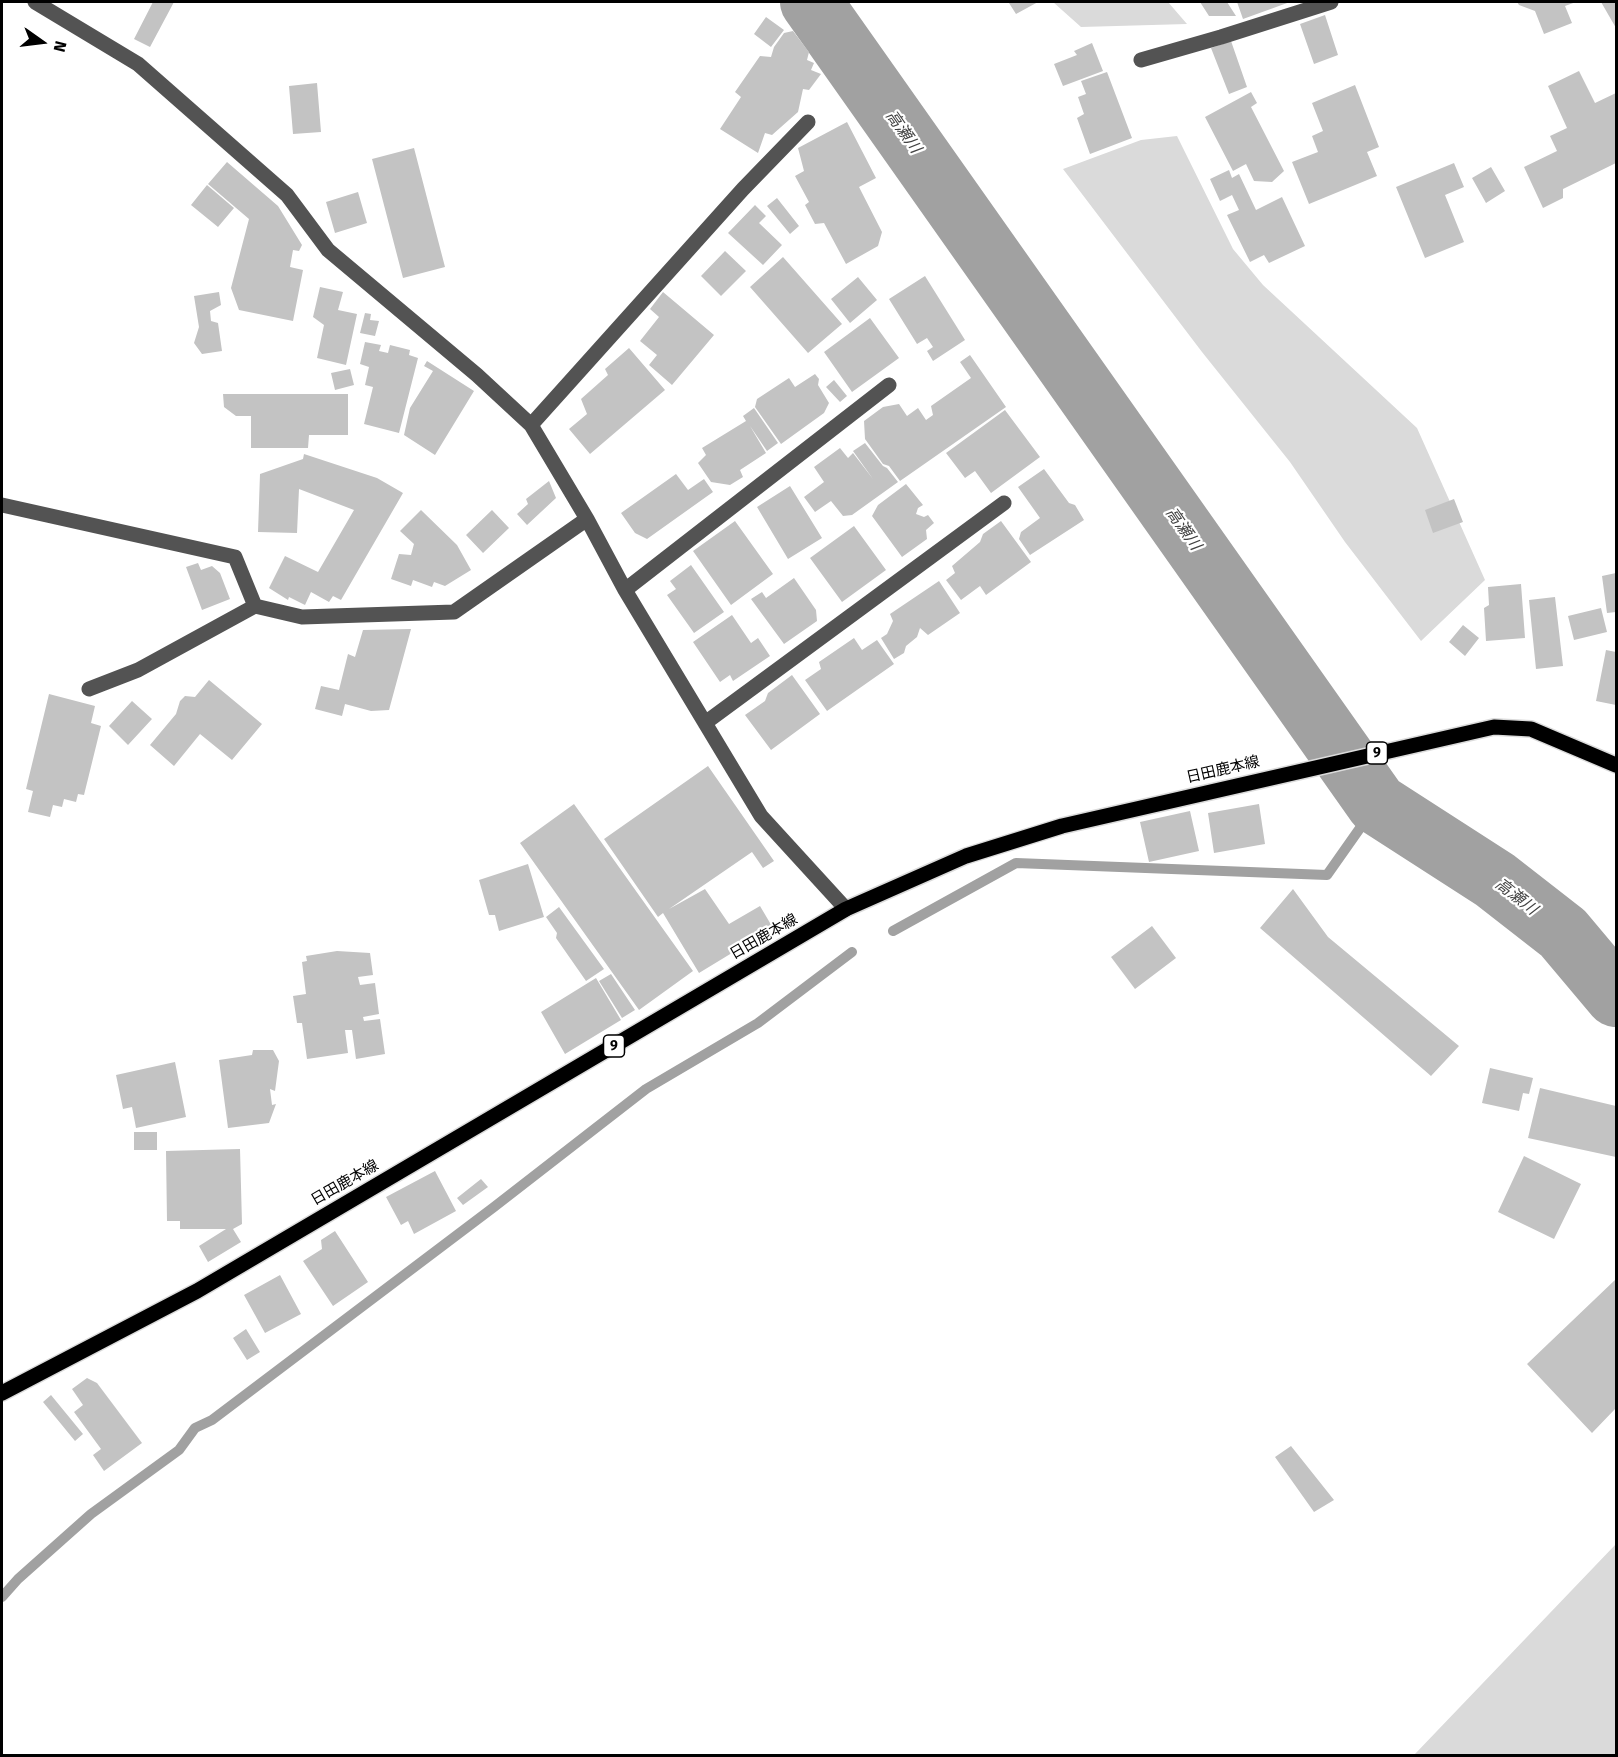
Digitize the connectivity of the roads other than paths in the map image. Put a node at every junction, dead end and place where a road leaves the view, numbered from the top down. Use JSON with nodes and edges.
{"nodes":[{"id":1,"x":35,"y":2,"type":"edge"},
{"id":2,"x":1331,"y":2,"type":"edge"},
{"id":3,"x":1140,"y":60,"type":"dead end"},
{"id":4,"x":808,"y":122,"type":"dead end"},
{"id":5,"x":889,"y":385,"type":"dead end"},
{"id":6,"x":531,"y":425,"type":"junction"},
{"id":7,"x":1004,"y":503,"type":"dead end"},
{"id":8,"x":2,"y":505,"type":"edge"},
{"id":9,"x":587,"y":519,"type":"junction"},
{"id":10,"x":625,"y":590,"type":"junction"},
{"id":11,"x":255,"y":606,"type":"junction"},
{"id":12,"x":89,"y":689,"type":"dead end"},
{"id":13,"x":705,"y":723,"type":"junction"},
{"id":14,"x":1616,"y":765,"type":"edge"},
{"id":15,"x":846,"y":909,"type":"junction"},
{"id":16,"x":2,"y":1393,"type":"edge"}],
"edges":[{"from":1,"to":6,"type":"street"},
{"from":2,"to":3,"type":"street"},
{"from":4,"to":6,"type":"street"},
{"from":5,"to":10,"type":"street"},
{"from":6,"to":9,"type":"street"},
{"from":7,"to":13,"type":"street"},
{"from":8,"to":11,"type":"street"},
{"from":9,"to":10,"type":"street"},
{"from":9,"to":11,"type":"street"},
{"from":10,"to":13,"type":"street"},
{"from":11,"to":12,"type":"street"},
{"from":13,"to":15,"type":"street"},
{"from":14,"to":15,"type":"main road","name":"日田鹿本線","number":"9"},
{"from":15,"to":16,"type":"main road","name":"日田鹿本線","number":"9"}]}
